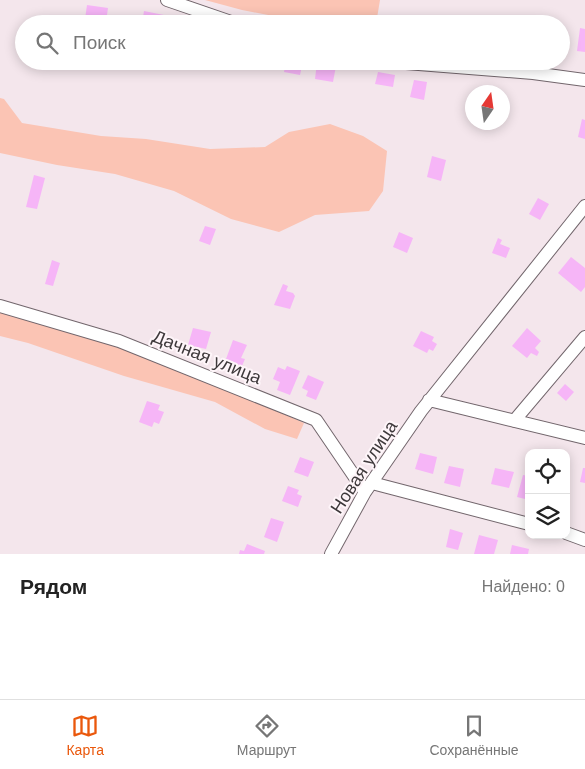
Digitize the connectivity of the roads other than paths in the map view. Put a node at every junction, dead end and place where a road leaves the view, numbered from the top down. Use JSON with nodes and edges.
{"nodes":[{"id":1,"x":167,"y":0,"type":"edge"},
{"id":2,"x":211,"y":15,"type":"edge"},
{"id":3,"x":487,"y":70,"type":"edge"},
{"id":4,"x":585,"y":80,"type":"edge"},
{"id":5,"x":585,"y":206,"type":"edge"},
{"id":6,"x":0,"y":306,"type":"edge"},
{"id":7,"x":585,"y":337,"type":"edge"},
{"id":8,"x":429,"y":400,"type":"junction"},
{"id":9,"x":514,"y":421,"type":"junction"},
{"id":10,"x":585,"y":438,"type":"edge"},
{"id":11,"x":369,"y":488,"type":"junction"},
{"id":12,"x":525,"y":523,"type":"edge"},
{"id":13,"x":570,"y":534,"type":"edge"},
{"id":14,"x":585,"y":540,"type":"edge"},
{"id":15,"x":331,"y":554,"type":"edge"}],
"edges":[{"from":1,"to":2,"type":"street"},
{"from":3,"to":4,"type":"street"},
{"from":5,"to":8,"type":"street","name":"Новая улица"},
{"from":6,"to":11,"type":"street","name":"Дачная улица"},
{"from":7,"to":9,"type":"street"},
{"from":8,"to":9,"type":"street"},
{"from":8,"to":11,"type":"street","name":"Новая улица"},
{"from":9,"to":10,"type":"street"},
{"from":11,"to":12,"type":"street"},
{"from":11,"to":15,"type":"street","name":"Новая улица"},
{"from":13,"to":14,"type":"street"}]}
